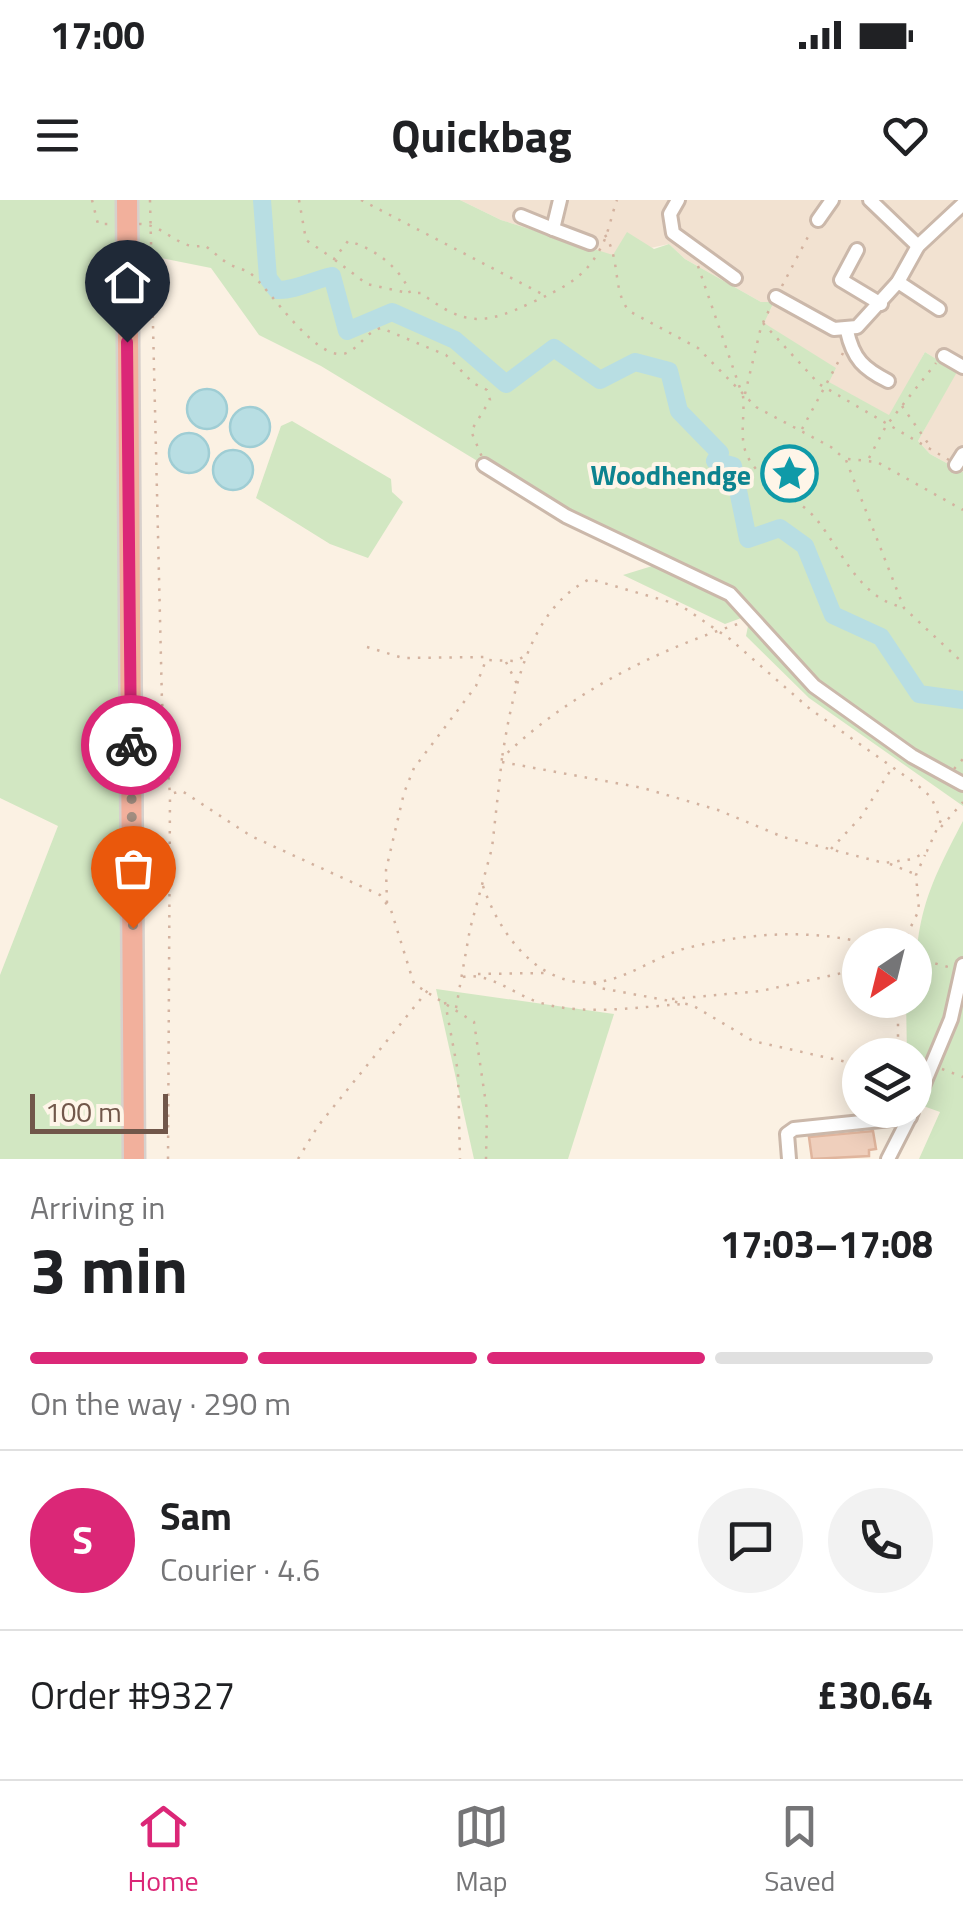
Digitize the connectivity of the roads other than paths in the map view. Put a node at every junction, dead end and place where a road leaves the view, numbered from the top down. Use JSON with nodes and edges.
{"nodes":[{"id":1,"x":560,"y":200,"type":"edge"},
{"id":2,"x":678,"y":200,"type":"edge"},
{"id":3,"x":832,"y":200,"type":"edge"},
{"id":4,"x":870,"y":200,"type":"edge"},
{"id":5,"x":127,"y":203,"type":"edge"},
{"id":6,"x":963,"y":204,"type":"edge"},
{"id":7,"x":521,"y":216,"type":"dead end"},
{"id":8,"x":818,"y":220,"type":"road end"},
{"id":9,"x":553,"y":229,"type":"junction"},
{"id":10,"x":590,"y":243,"type":"dead end"},
{"id":11,"x":918,"y":246,"type":"junction"},
{"id":12,"x":858,"y":250,"type":"dead end"},
{"id":13,"x":735,"y":278,"type":"dead end"},
{"id":14,"x":898,"y":282,"type":"junction"},
{"id":15,"x":776,"y":297,"type":"road end"},
{"id":16,"x":881,"y":304,"type":"junction"},
{"id":17,"x":939,"y":309,"type":"dead end"},
{"id":18,"x":848,"y":336,"type":"junction"},
{"id":19,"x":944,"y":356,"type":"road end"},
{"id":20,"x":963,"y":367,"type":"edge"},
{"id":21,"x":888,"y":382,"type":"road end"},
{"id":22,"x":484,"y":465,"type":"road end"},
{"id":23,"x":963,"y":784,"type":"edge"},
{"id":24,"x":962,"y":968,"type":"edge"},
{"id":25,"x":932,"y":1068,"type":"edge"},
{"id":26,"x":842,"y":1122,"type":"edge"},
{"id":27,"x":904,"y":1128,"type":"edge"},
{"id":28,"x":134,"y":1159,"type":"edge"},
{"id":29,"x":790,"y":1159,"type":"edge"},
{"id":30,"x":888,"y":1159,"type":"edge"}],
"edges":[{"from":1,"to":9,"type":"street"},
{"from":2,"to":13,"type":"street"},
{"from":3,"to":8,"type":"street"},
{"from":4,"to":11,"type":"street"},
{"from":5,"to":28,"type":"highway"},
{"from":6,"to":11,"type":"street"},
{"from":7,"to":9,"type":"street"},
{"from":9,"to":10,"type":"street"},
{"from":11,"to":14,"type":"street"},
{"from":12,"to":16,"type":"street"},
{"from":14,"to":16,"type":"street"},
{"from":14,"to":17,"type":"street"},
{"from":15,"to":18,"type":"street"},
{"from":16,"to":18,"type":"street"},
{"from":18,"to":21,"type":"street"},
{"from":19,"to":20,"type":"street"},
{"from":22,"to":23,"type":"street"},
{"from":24,"to":25,"type":"street"},
{"from":26,"to":29,"type":"street"},
{"from":27,"to":30,"type":"street"}]}
